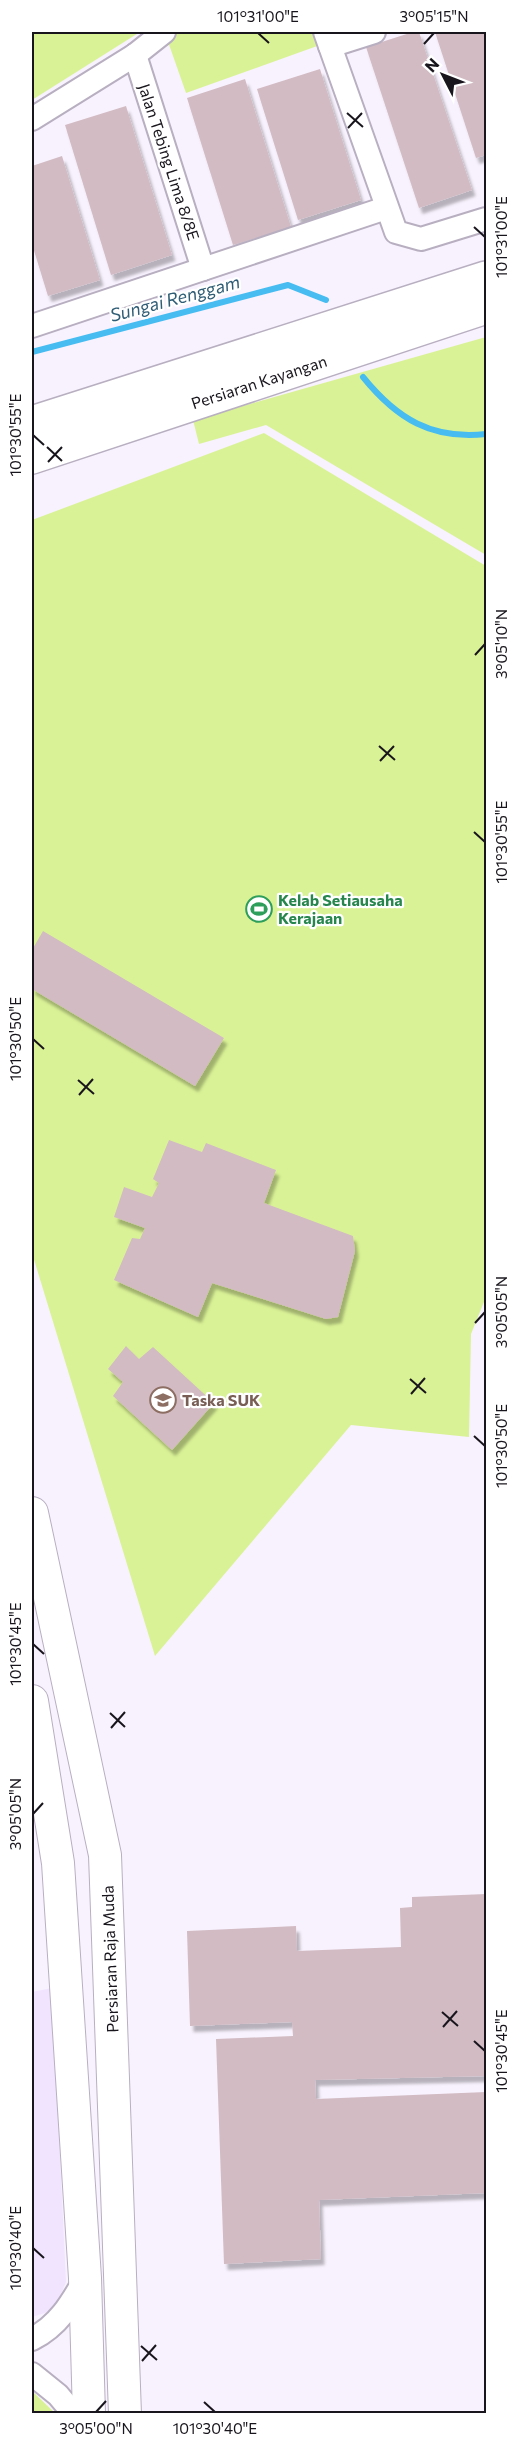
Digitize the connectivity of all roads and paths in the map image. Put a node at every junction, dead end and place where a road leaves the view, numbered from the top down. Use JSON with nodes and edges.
{"nodes":[{"id":1,"x":164,"y":32,"type":"edge"},
{"id":2,"x":374,"y":32,"type":"edge"},
{"id":3,"x":328,"y":39,"type":"edge"},
{"id":4,"x":135,"y":55,"type":"junction"},
{"id":5,"x":32,"y":119,"type":"edge"},
{"id":6,"x":386,"y":208,"type":"junction"},
{"id":7,"x":486,"y":219,"type":"edge"},
{"id":8,"x":203,"y":268,"type":"junction"},
{"id":9,"x":486,"y":300,"type":"edge"},
{"id":10,"x":32,"y":324,"type":"edge"},
{"id":11,"x":32,"y":423,"type":"edge"},
{"id":12,"x":32,"y":458,"type":"edge"},
{"id":13,"x":32,"y":1513,"type":"edge"},
{"id":14,"x":32,"y":1701,"type":"edge"},
{"id":15,"x":106,"y":1868,"type":"junction"},
{"id":16,"x":59,"y":1875,"type":"junction"},
{"id":17,"x":85,"y":2278,"type":"junction"},
{"id":18,"x":32,"y":2339,"type":"edge"},
{"id":19,"x":32,"y":2374,"type":"edge"},
{"id":20,"x":74,"y":2414,"type":"edge"},
{"id":21,"x":89,"y":2414,"type":"edge"},
{"id":22,"x":125,"y":2414,"type":"edge"}],
"edges":[{"from":1,"to":4,"type":"street"},
{"from":2,"to":3,"type":"street"},
{"from":3,"to":6,"type":"street"},
{"from":4,"to":5,"type":"street"},
{"from":4,"to":8,"type":"street","name":"Jalan Tebing Lima 8/8E"},
{"from":6,"to":7,"type":"street"},
{"from":6,"to":8,"type":"street"},
{"from":8,"to":10,"type":"street"},
{"from":9,"to":11,"type":"main road","name":"Persiaran Kayangan"},
{"from":9,"to":12,"type":"main road","name":"Persiaran Kayangan"},
{"from":13,"to":15,"type":"main road","name":"Persiaran Raja Muda"},
{"from":14,"to":16,"type":"main road"},
{"from":15,"to":16,"type":"main road"},
{"from":15,"to":22,"type":"main road","name":"Persiaran Raja Muda"},
{"from":16,"to":17,"type":"main road"},
{"from":17,"to":18,"type":"street"},
{"from":17,"to":21,"type":"main road"},
{"from":19,"to":20,"type":"street"}]}
